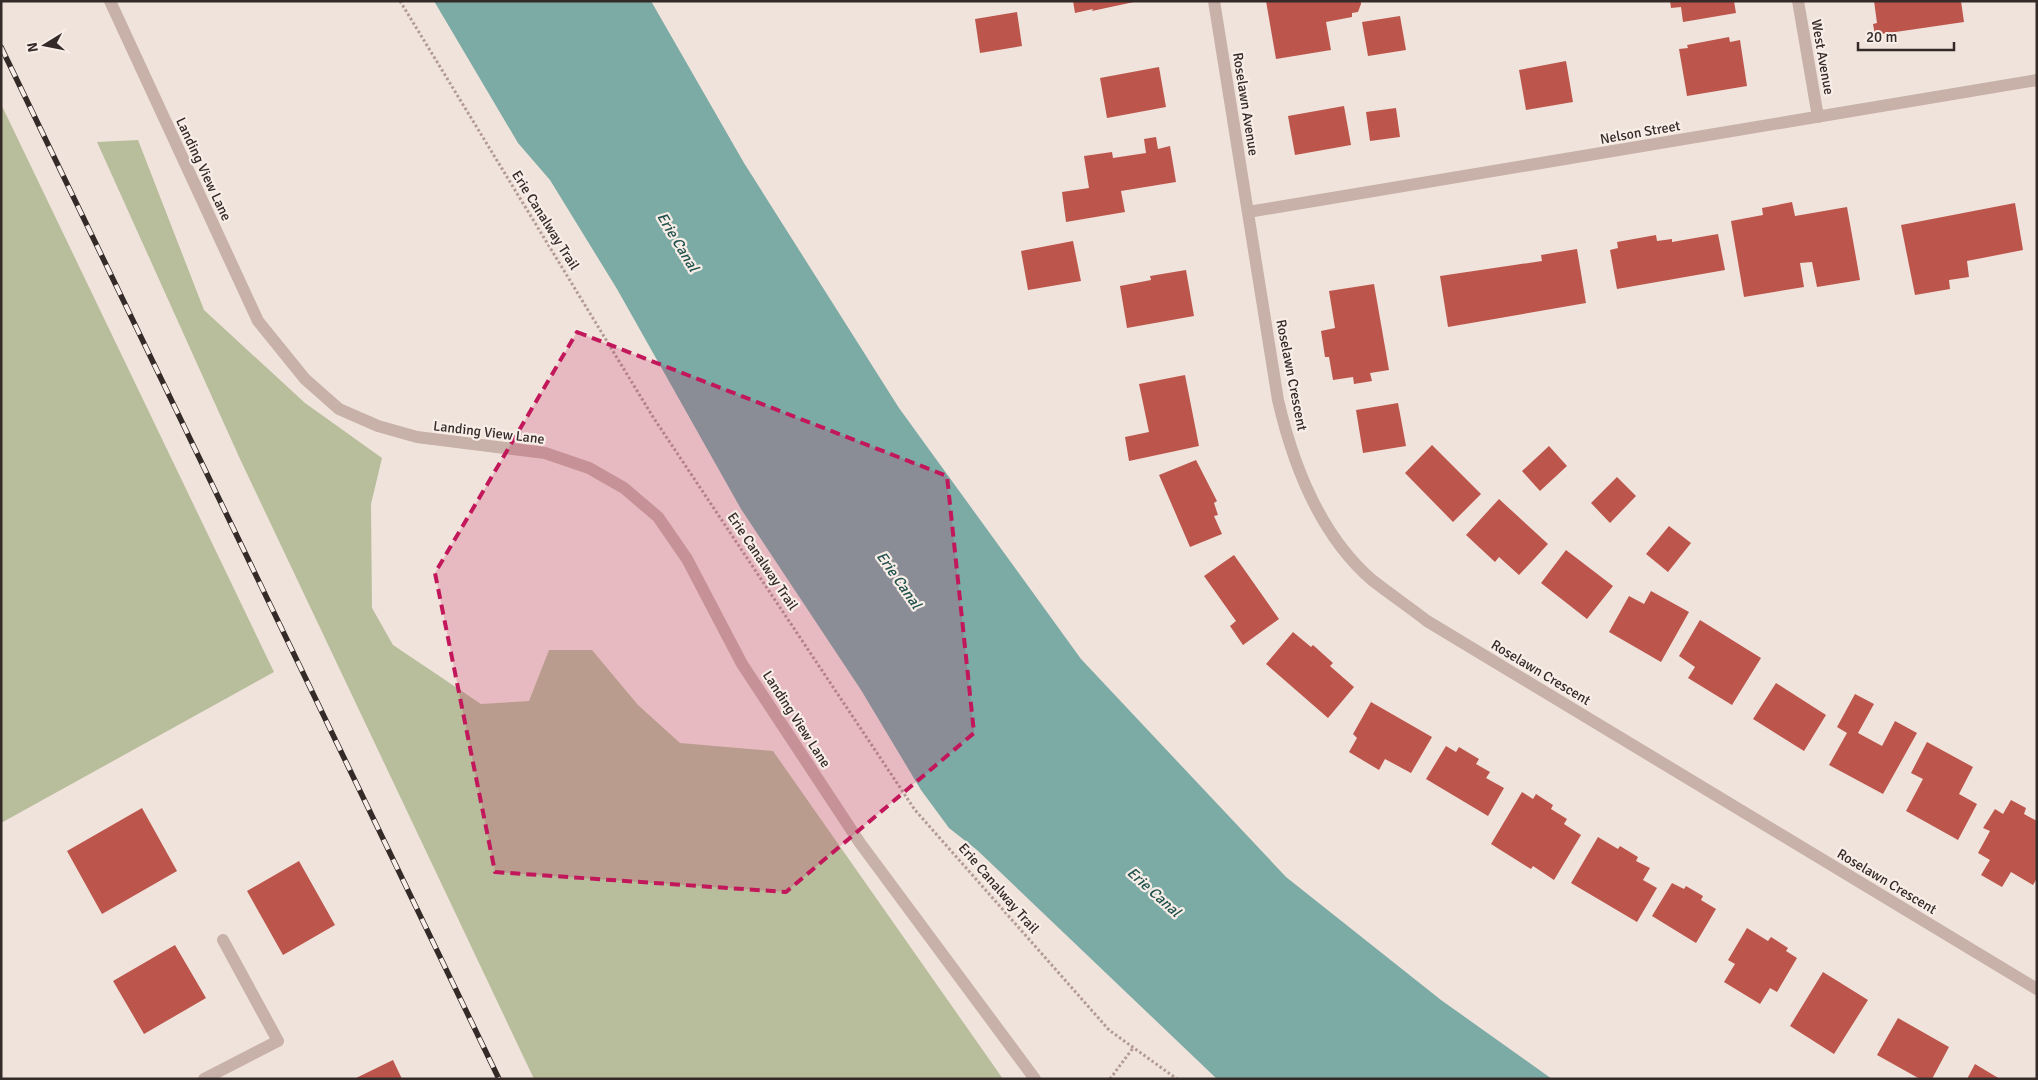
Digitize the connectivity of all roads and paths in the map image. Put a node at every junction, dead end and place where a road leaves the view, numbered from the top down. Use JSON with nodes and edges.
{"nodes":[{"id":1,"x":110,"y":1,"type":"edge"},
{"id":2,"x":400,"y":1,"type":"edge"},
{"id":3,"x":1214,"y":1,"type":"edge"},
{"id":4,"x":1798,"y":1,"type":"edge"},
{"id":5,"x":2037,"y":80,"type":"edge"},
{"id":6,"x":1818,"y":117,"type":"junction"},
{"id":7,"x":1248,"y":212,"type":"junction"},
{"id":8,"x":222,"y":940,"type":"dead end"},
{"id":9,"x":2037,"y":989,"type":"edge"},
{"id":10,"x":1133,"y":1048,"type":"junction"},
{"id":11,"x":204,"y":1079,"type":"edge"},
{"id":12,"x":1035,"y":1079,"type":"edge"},
{"id":13,"x":1110,"y":1079,"type":"edge"},
{"id":14,"x":1177,"y":1079,"type":"edge"}],
"edges":[{"from":1,"to":12,"type":"street","name":"Landing View Lane"},
{"from":2,"to":10,"type":"path","name":"Erie Canalway Trail"},
{"from":3,"to":7,"type":"street","name":"Roselawn Avenue"},
{"from":4,"to":6,"type":"street","name":"West Avenue"},
{"from":5,"to":6,"type":"street","name":"Nelson Street"},
{"from":6,"to":7,"type":"street","name":"Nelson Street"},
{"from":7,"to":9,"type":"street","name":"Roselawn Crescent"},
{"from":8,"to":11,"type":"street"},
{"from":10,"to":13,"type":"path"},
{"from":10,"to":14,"type":"path","name":"Erie Canalway Trail"}]}
